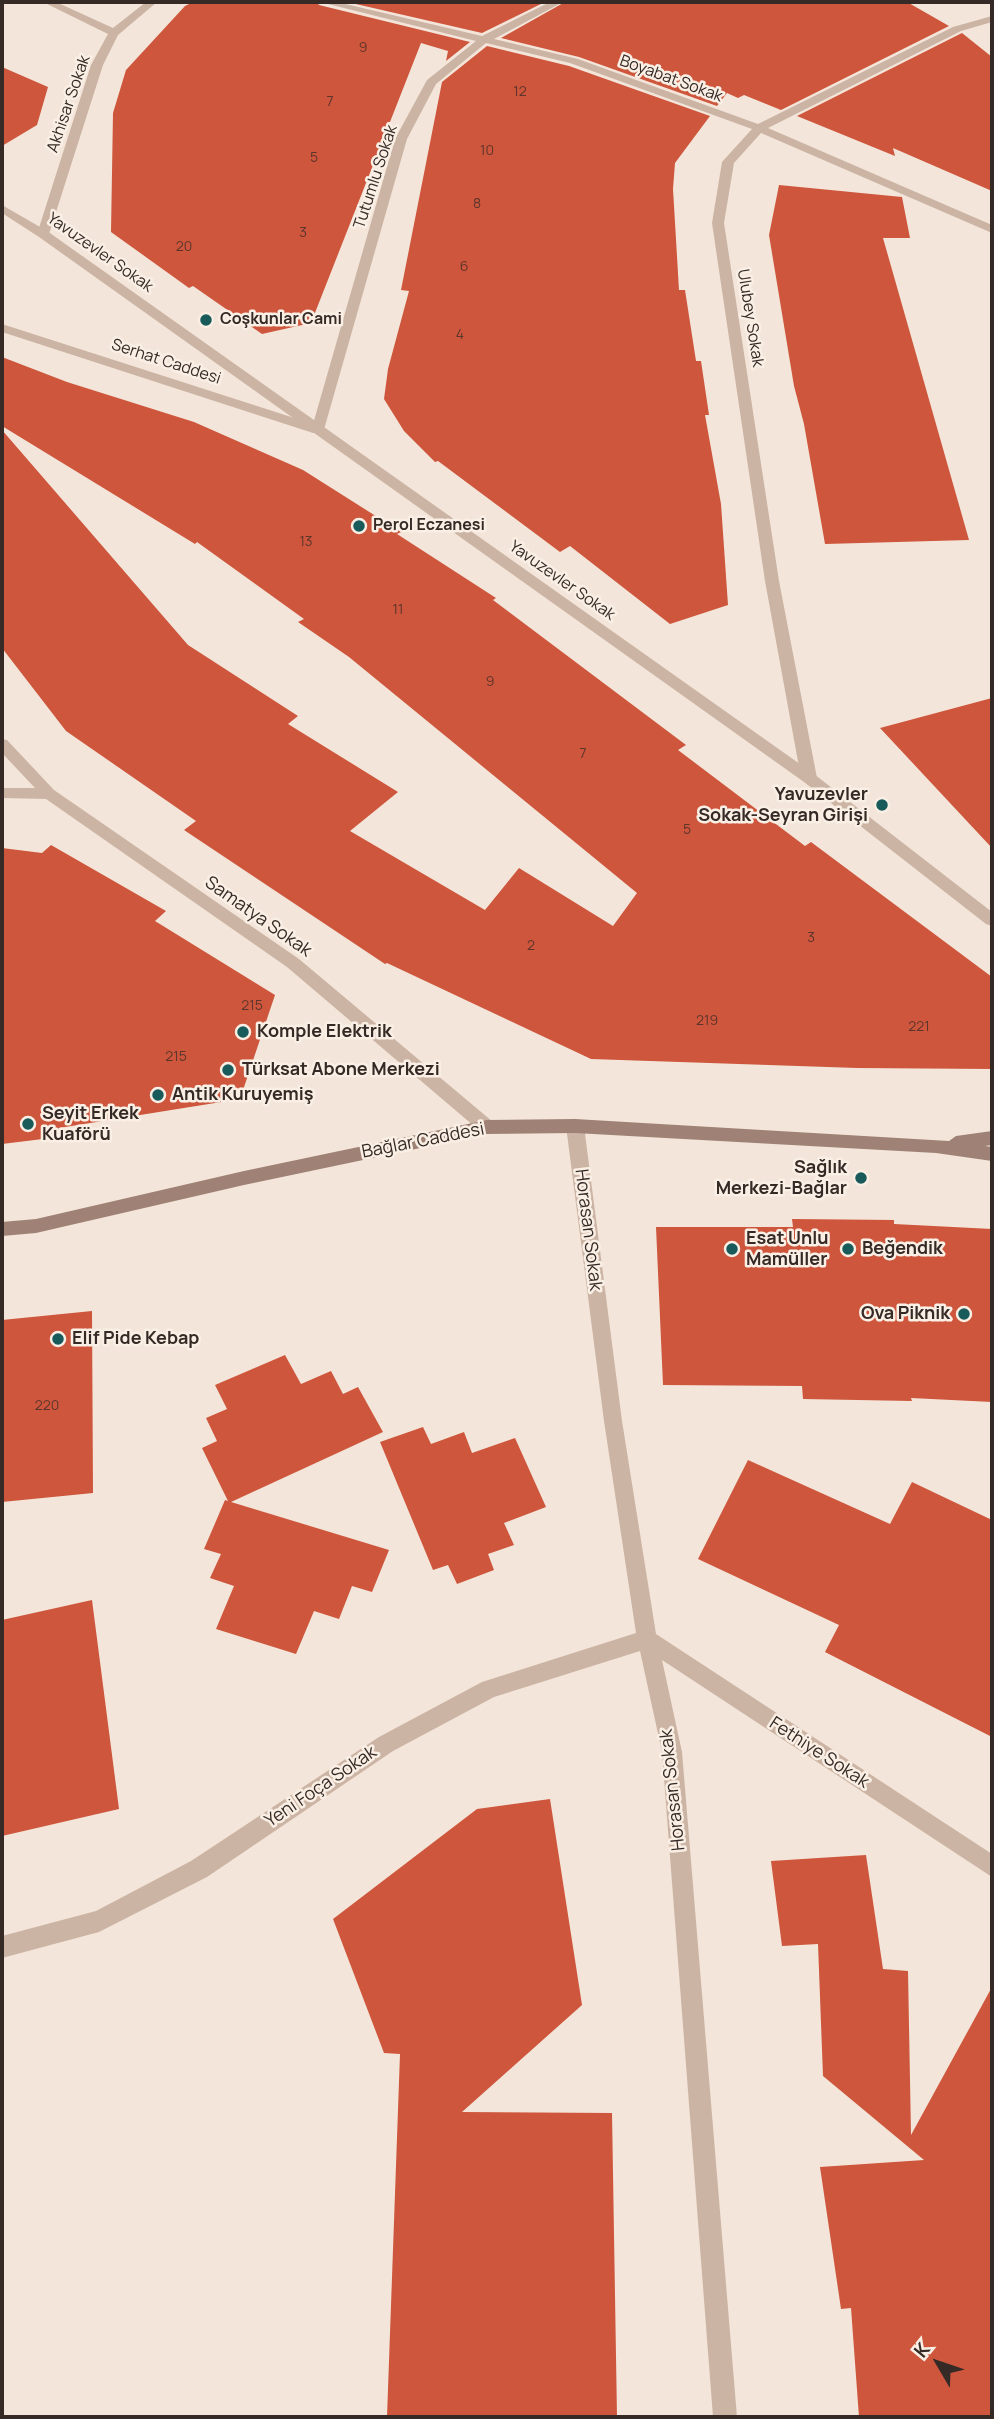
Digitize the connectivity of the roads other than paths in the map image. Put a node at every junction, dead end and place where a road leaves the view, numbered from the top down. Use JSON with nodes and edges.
{"nodes":[{"id":1,"x":48,"y":2,"type":"edge"},
{"id":2,"x":152,"y":2,"type":"edge"},
{"id":3,"x":325,"y":2,"type":"edge"},
{"id":4,"x":558,"y":2,"type":"edge"},
{"id":5,"x":992,"y":19,"type":"edge"},
{"id":6,"x":114,"y":33,"type":"junction"},
{"id":7,"x":485,"y":39,"type":"junction"},
{"id":8,"x":759,"y":128,"type":"junction"},
{"id":9,"x":2,"y":208,"type":"edge"},
{"id":10,"x":992,"y":229,"type":"edge"},
{"id":11,"x":43,"y":234,"type":"junction"},
{"id":12,"x":2,"y":328,"type":"edge"},
{"id":13,"x":318,"y":430,"type":"junction"},
{"id":14,"x":2,"y":744,"type":"edge"},
{"id":15,"x":809,"y":778,"type":"junction"},
{"id":16,"x":2,"y":793,"type":"edge"},
{"id":17,"x":49,"y":794,"type":"junction"},
{"id":18,"x":992,"y":920,"type":"edge"},
{"id":19,"x":575,"y":1126,"type":"junction"},
{"id":20,"x":487,"y":1128,"type":"junction"},
{"id":21,"x":992,"y":1138,"type":"edge"},
{"id":22,"x":936,"y":1146,"type":"junction"},
{"id":23,"x":992,"y":1154,"type":"edge"},
{"id":24,"x":2,"y":1228,"type":"edge"},
{"id":25,"x":647,"y":1639,"type":"junction"},
{"id":26,"x":992,"y":1866,"type":"edge"},
{"id":27,"x":2,"y":1947,"type":"edge"},
{"id":28,"x":725,"y":2417,"type":"edge"}],
"edges":[{"from":1,"to":6,"type":"street"},
{"from":2,"to":6,"type":"street","name":"Akhisar Sokak"},
{"from":3,"to":7,"type":"street","name":"Boyabat Sokak"},
{"from":4,"to":7,"type":"street","name":"Tutumlu Sokak"},
{"from":5,"to":8,"type":"street","name":"Ulubey Sokak"},
{"from":6,"to":11,"type":"street","name":"Akhisar Sokak"},
{"from":7,"to":8,"type":"street","name":"Boyabat Sokak"},
{"from":7,"to":13,"type":"street","name":"Tutumlu Sokak"},
{"from":8,"to":10,"type":"street","name":"Boyabat Sokak"},
{"from":8,"to":15,"type":"street","name":"Ulubey Sokak"},
{"from":9,"to":11,"type":"street","name":"Yavuzevler Sokak"},
{"from":11,"to":13,"type":"street","name":"Yavuzevler Sokak"},
{"from":12,"to":13,"type":"street","name":"Serhat Caddesi"},
{"from":13,"to":15,"type":"street","name":"Yavuzevler Sokak"},
{"from":14,"to":17,"type":"street","name":"Samatya Sokak"},
{"from":15,"to":18,"type":"street","name":"Yavuzevler Sokak"},
{"from":16,"to":17,"type":"street"},
{"from":17,"to":20,"type":"street","name":"Samatya Sokak"},
{"from":19,"to":20,"type":"main road","name":"Bağlar Caddesi"},
{"from":19,"to":22,"type":"main road","name":"Bağlar Caddesi"},
{"from":19,"to":25,"type":"street","name":"Horasan Sokak"},
{"from":20,"to":24,"type":"main road","name":"Bağlar Caddesi"},
{"from":21,"to":22,"type":"main road","name":"Bağlar Caddesi"},
{"from":22,"to":23,"type":"main road","name":"Bağlar Caddesi"},
{"from":25,"to":26,"type":"street","name":"Fethiye Sokak"},
{"from":25,"to":27,"type":"street","name":"Yeni Foça Sokak"},
{"from":25,"to":28,"type":"street","name":"Horasan Sokak"}]}
